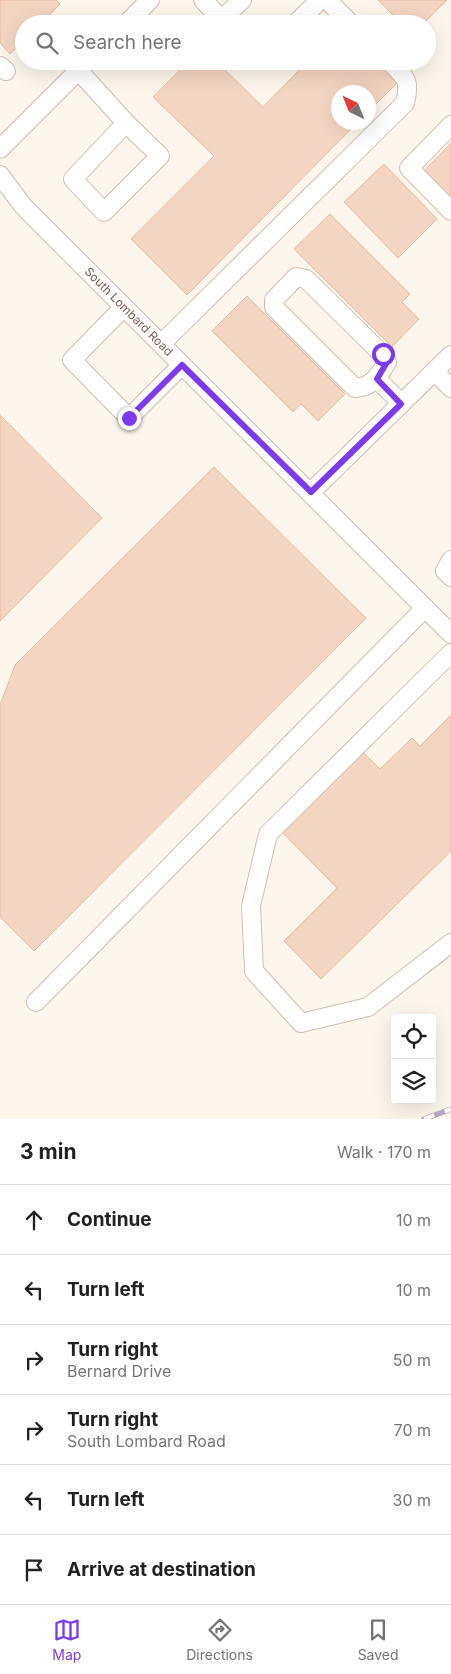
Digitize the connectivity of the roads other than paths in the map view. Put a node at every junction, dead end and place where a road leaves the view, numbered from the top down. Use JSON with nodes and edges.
{"nodes":[{"id":1,"x":150,"y":0,"type":"edge"},
{"id":2,"x":203,"y":0,"type":"edge"},
{"id":3,"x":242,"y":0,"type":"edge"},
{"id":4,"x":320,"y":0,"type":"edge"},
{"id":5,"x":328,"y":0,"type":"edge"},
{"id":6,"x":135,"y":15,"type":"edge"},
{"id":7,"x":217,"y":15,"type":"edge"},
{"id":8,"x":230,"y":15,"type":"edge"},
{"id":9,"x":304,"y":15,"type":"edge"},
{"id":10,"x":342,"y":15,"type":"edge"},
{"id":11,"x":80,"y":70,"type":"edge"},
{"id":12,"x":87,"y":70,"type":"edge"},
{"id":13,"x":398,"y":70,"type":"edge"},
{"id":14,"x":126,"y":123,"type":"junction"},
{"id":15,"x":451,"y":125,"type":"edge"},
{"id":16,"x":0,"y":149,"type":"edge"},
{"id":17,"x":0,"y":175,"type":"edge"},
{"id":18,"x":451,"y":210,"type":"edge"},
{"id":19,"x":124,"y":307,"type":"junction"},
{"id":20,"x":161,"y":344,"type":"junction"},
{"id":21,"x":451,"y":355,"type":"edge"},
{"id":22,"x":182,"y":365,"type":"junction"},
{"id":23,"x":434,"y":372,"type":"junction"},
{"id":24,"x":377,"y":379,"type":"junction"},
{"id":25,"x":451,"y":388,"type":"edge"},
{"id":26,"x":401,"y":404,"type":"junction"},
{"id":27,"x":311,"y":492,"type":"junction"},
{"id":28,"x":451,"y":560,"type":"edge"},
{"id":29,"x":451,"y":577,"type":"edge"},
{"id":30,"x":425,"y":608,"type":"junction"},
{"id":31,"x":451,"y":634,"type":"edge"},
{"id":32,"x":451,"y":653,"type":"edge"},
{"id":33,"x":451,"y":943,"type":"edge"},
{"id":34,"x":36,"y":1002,"type":"dead end"}],
"edges":[{"from":1,"to":6,"type":"street"},
{"from":2,"to":7,"type":"street"},
{"from":3,"to":8,"type":"street"},
{"from":4,"to":9,"type":"street"},
{"from":5,"to":10,"type":"street"},
{"from":11,"to":16,"type":"street"},
{"from":12,"to":14,"type":"street"},
{"from":13,"to":20,"type":"street"},
{"from":14,"to":14,"type":"street"},
{"from":15,"to":18,"type":"street"},
{"from":17,"to":19,"type":"street","name":"South Lombard Road"},
{"from":19,"to":20,"type":"street","name":"South Lombard Road"},
{"from":19,"to":22,"type":"street"},
{"from":20,"to":22,"type":"street","name":"South Lombard Road"},
{"from":21,"to":23,"type":"street"},
{"from":22,"to":27,"type":"street","name":"South Lombard Road"},
{"from":23,"to":25,"type":"street"},
{"from":23,"to":26,"type":"street"},
{"from":24,"to":24,"type":"street"},
{"from":24,"to":26,"type":"street"},
{"from":26,"to":27,"type":"street"},
{"from":27,"to":30,"type":"street","name":"South Lombard Road"},
{"from":28,"to":29,"type":"street"},
{"from":30,"to":31,"type":"street","name":"South Lombard Road"},
{"from":30,"to":34,"type":"street"},
{"from":32,"to":33,"type":"street"}]}
